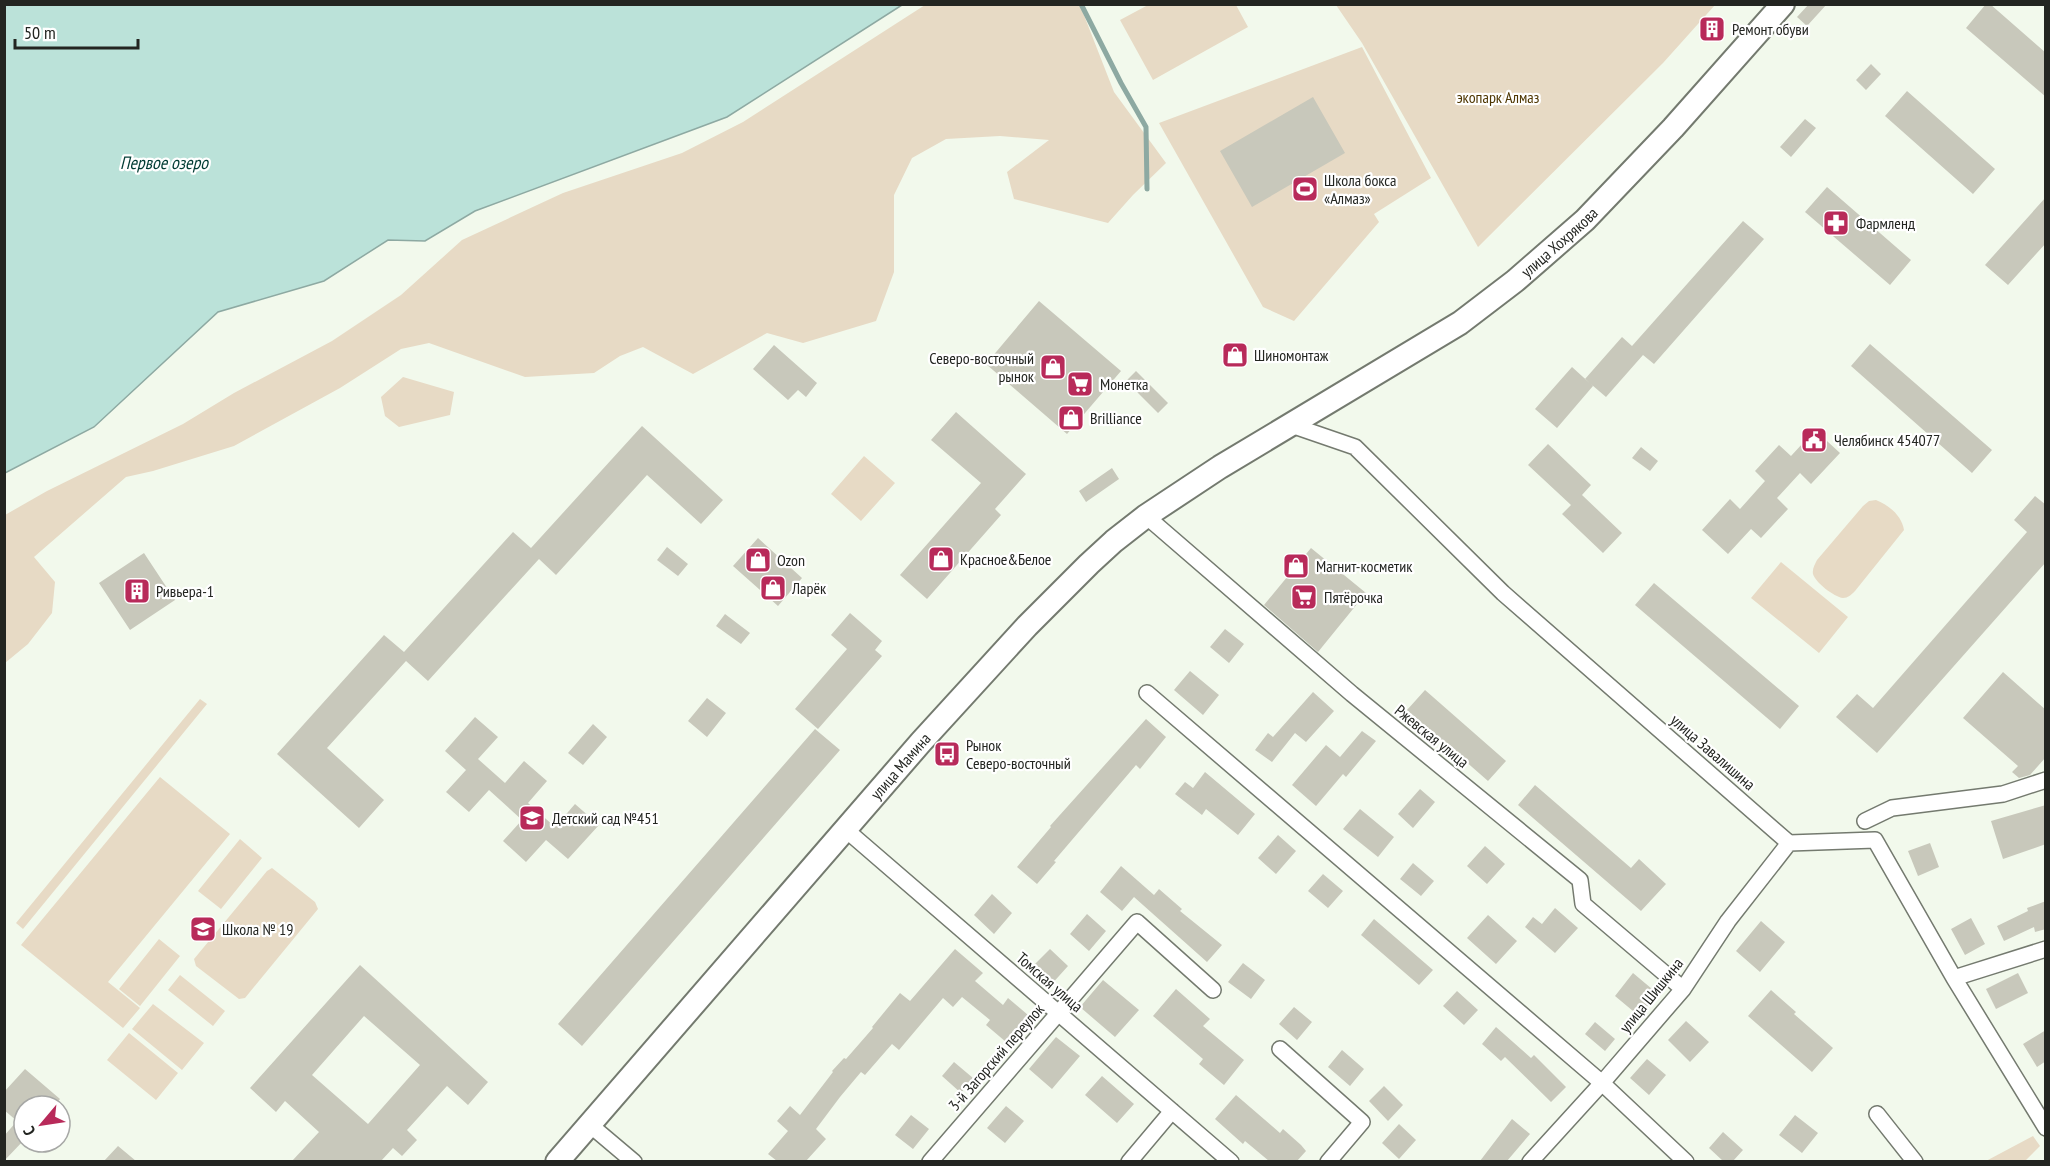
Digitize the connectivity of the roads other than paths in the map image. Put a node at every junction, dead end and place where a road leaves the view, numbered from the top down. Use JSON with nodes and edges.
{"nodes":[{"id":1,"x":1783,"y":4,"type":"edge"},
{"id":2,"x":1291,"y":425,"type":"junction"},
{"id":3,"x":1146,"y":516,"type":"junction"},
{"id":4,"x":1147,"y":693,"type":"dead end"},
{"id":5,"x":2046,"y":780,"type":"edge"},
{"id":6,"x":1865,"y":822,"type":"dead end"},
{"id":7,"x":845,"y":829,"type":"junction"},
{"id":8,"x":1789,"y":843,"type":"junction"},
{"id":9,"x":2046,"y":949,"type":"edge"},
{"id":10,"x":1954,"y":978,"type":"junction"},
{"id":11,"x":1683,"y":989,"type":"junction"},
{"id":12,"x":1213,"y":990,"type":"dead end"},
{"id":13,"x":1058,"y":1013,"type":"junction"},
{"id":14,"x":1280,"y":1049,"type":"dead end"},
{"id":15,"x":1602,"y":1083,"type":"junction"},
{"id":16,"x":1172,"y":1111,"type":"junction"},
{"id":17,"x":1877,"y":1114,"type":"dead end"},
{"id":18,"x":589,"y":1124,"type":"junction"},
{"id":19,"x":2046,"y":1128,"type":"edge"},
{"id":20,"x":557,"y":1161,"type":"edge"},
{"id":21,"x":634,"y":1161,"type":"edge"},
{"id":22,"x":930,"y":1161,"type":"edge"},
{"id":23,"x":1130,"y":1161,"type":"edge"},
{"id":24,"x":1231,"y":1161,"type":"edge"},
{"id":25,"x":1328,"y":1161,"type":"edge"},
{"id":26,"x":1530,"y":1161,"type":"edge"},
{"id":27,"x":1686,"y":1161,"type":"edge"},
{"id":28,"x":1915,"y":1161,"type":"edge"}],
"edges":[{"from":1,"to":2,"type":"main road","name":"улица Хохрякова"},
{"from":2,"to":3,"type":"main road","name":"улица Мамина"},
{"from":2,"to":8,"type":"street","name":"улица Завалишина"},
{"from":3,"to":7,"type":"main road","name":"улица Мамина"},
{"from":3,"to":11,"type":"street","name":"Ржевская улица"},
{"from":4,"to":15,"type":"street"},
{"from":5,"to":6,"type":"street"},
{"from":7,"to":13,"type":"street","name":"Томская улица"},
{"from":7,"to":18,"type":"main road","name":"улица Мамина"},
{"from":8,"to":10,"type":"street"},
{"from":8,"to":11,"type":"street","name":"улица Шишкина"},
{"from":9,"to":10,"type":"street"},
{"from":10,"to":19,"type":"street"},
{"from":11,"to":15,"type":"street","name":"улица Шишкина"},
{"from":12,"to":13,"type":"street","name":"3-й Загорский переулок"},
{"from":13,"to":16,"type":"street","name":"Томская улица"},
{"from":13,"to":22,"type":"street","name":"3-й Загорский переулок"},
{"from":14,"to":25,"type":"street"},
{"from":15,"to":26,"type":"street","name":"улица Шишкина"},
{"from":15,"to":27,"type":"street"},
{"from":16,"to":23,"type":"street"},
{"from":16,"to":24,"type":"street","name":"Томская улица"},
{"from":17,"to":28,"type":"street"},
{"from":18,"to":20,"type":"main road","name":"улица Мамина"},
{"from":18,"to":21,"type":"street"}]}
